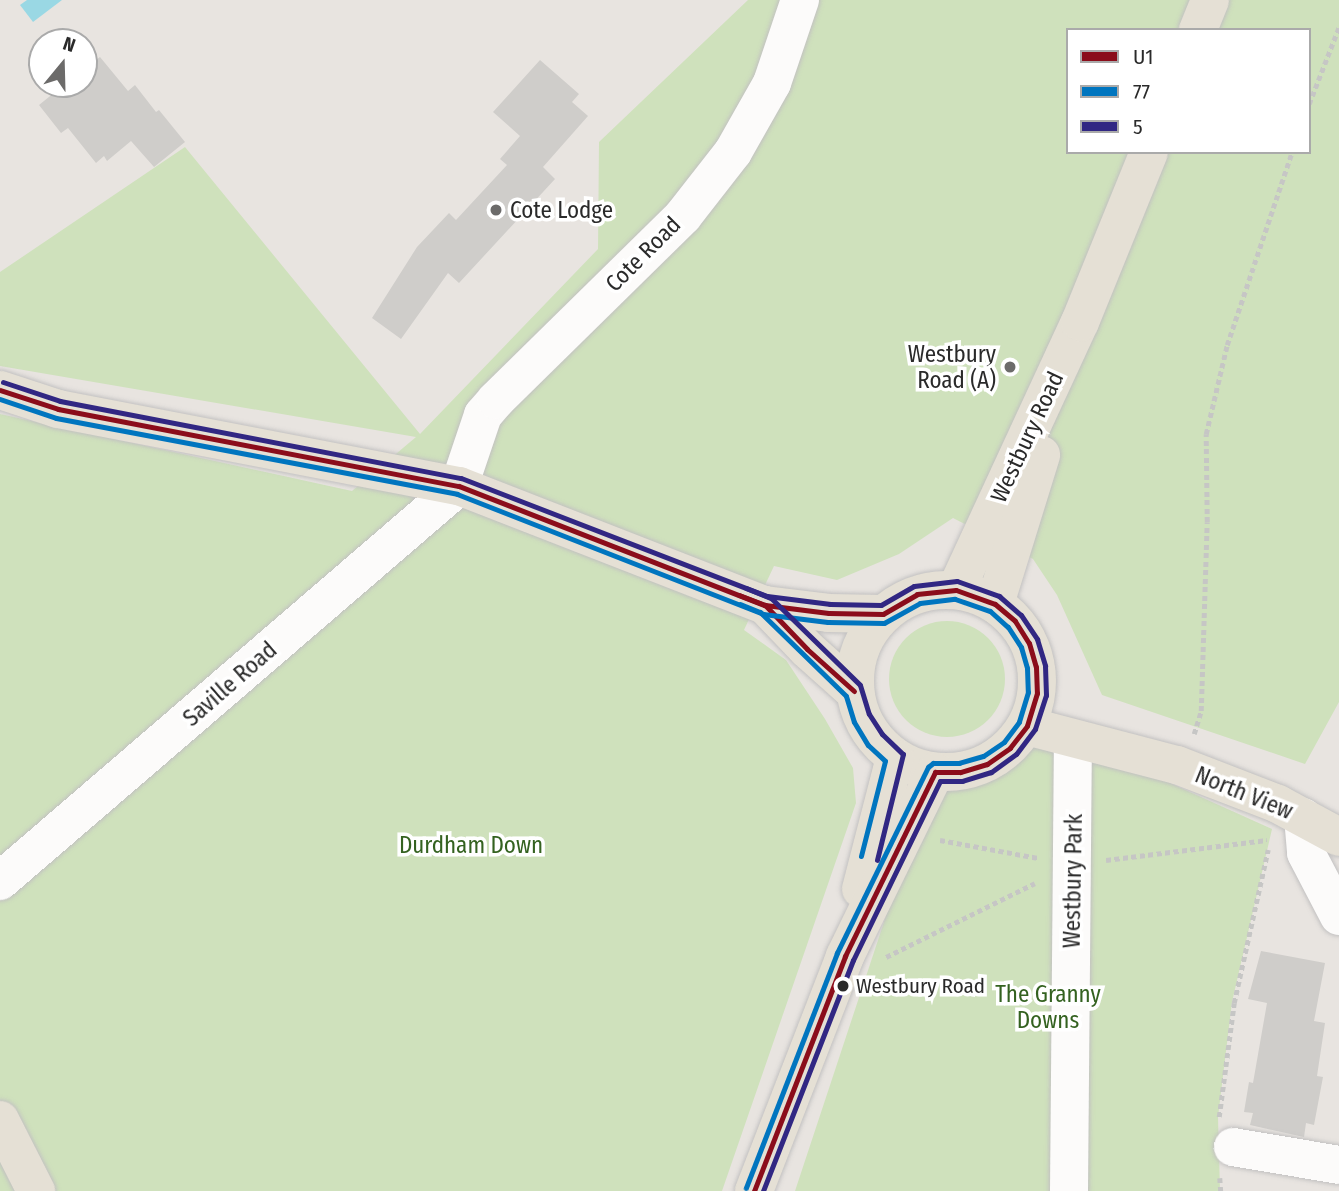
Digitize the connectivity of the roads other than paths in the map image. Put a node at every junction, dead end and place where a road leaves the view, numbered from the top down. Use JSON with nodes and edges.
{"nodes":[{"id":1,"x":800,"y":0,"type":"edge"},
{"id":2,"x":1210,"y":0,"type":"edge"},
{"id":3,"x":1199,"y":28,"type":"edge"},
{"id":4,"x":1148,"y":154,"type":"edge"},
{"id":5,"x":1080,"y":322,"type":"junction"},
{"id":6,"x":0,"y":390,"type":"edge"},
{"id":7,"x":459,"y":486,"type":"junction"},
{"id":8,"x":956,"y":590,"type":"junction"},
{"id":9,"x":995,"y":604,"type":"junction"},
{"id":10,"x":765,"y":605,"type":"junction"},
{"id":11,"x":883,"y":614,"type":"junction"},
{"id":12,"x":854,"y":691,"type":"junction"},
{"id":13,"x":1032,"y":709,"type":"junction"},
{"id":14,"x":1073,"y":738,"type":"junction"},
{"id":15,"x":895,"y":758,"type":"junction"},
{"id":16,"x":1161,"y":760,"type":"junction"},
{"id":17,"x":934,"y":772,"type":"junction"},
{"id":18,"x":1291,"y":810,"type":"junction"},
{"id":19,"x":1339,"y":837,"type":"edge"},
{"id":20,"x":0,"y":881,"type":"edge"},
{"id":21,"x":1339,"y":916,"type":"edge"},
{"id":22,"x":845,"y":956,"type":"junction"},
{"id":23,"x":0,"y":1119,"type":"edge"},
{"id":24,"x":1224,"y":1144,"type":"road end"},
{"id":25,"x":1339,"y":1165,"type":"edge"},
{"id":26,"x":36,"y":1191,"type":"edge"},
{"id":27,"x":754,"y":1191,"type":"edge"},
{"id":28,"x":1069,"y":1191,"type":"edge"}],
"edges":[{"from":1,"to":7,"type":"street","name":"Cote Road"},
{"from":2,"to":3,"type":"main road"},
{"from":4,"to":5,"type":"main road","name":"Westbury Road"},
{"from":5,"to":8,"type":"main road","name":"Westbury Road"},
{"from":5,"to":9,"type":"main road","name":"Westbury Road"},
{"from":6,"to":7,"type":"main road"},
{"from":7,"to":10,"type":"main road"},
{"from":7,"to":20,"type":"street","name":"Saville Road"},
{"from":8,"to":9,"type":"main road"},
{"from":8,"to":11,"type":"main road"},
{"from":9,"to":13,"type":"main road"},
{"from":10,"to":11,"type":"main road"},
{"from":10,"to":12,"type":"main road"},
{"from":11,"to":12,"type":"main road"},
{"from":12,"to":15,"type":"main road"},
{"from":13,"to":14,"type":"main road","name":"North View"},
{"from":13,"to":16,"type":"main road","name":"North View"},
{"from":13,"to":17,"type":"main road"},
{"from":14,"to":16,"type":"main road","name":"North View"},
{"from":14,"to":28,"type":"street","name":"Westbury Park"},
{"from":15,"to":17,"type":"main road"},
{"from":15,"to":22,"type":"main road"},
{"from":16,"to":18,"type":"main road","name":"North View"},
{"from":17,"to":22,"type":"main road"},
{"from":18,"to":19,"type":"main road","name":"North View"},
{"from":18,"to":21,"type":"street"},
{"from":22,"to":27,"type":"main road"},
{"from":23,"to":26,"type":"main road"},
{"from":24,"to":25,"type":"street"}]}
